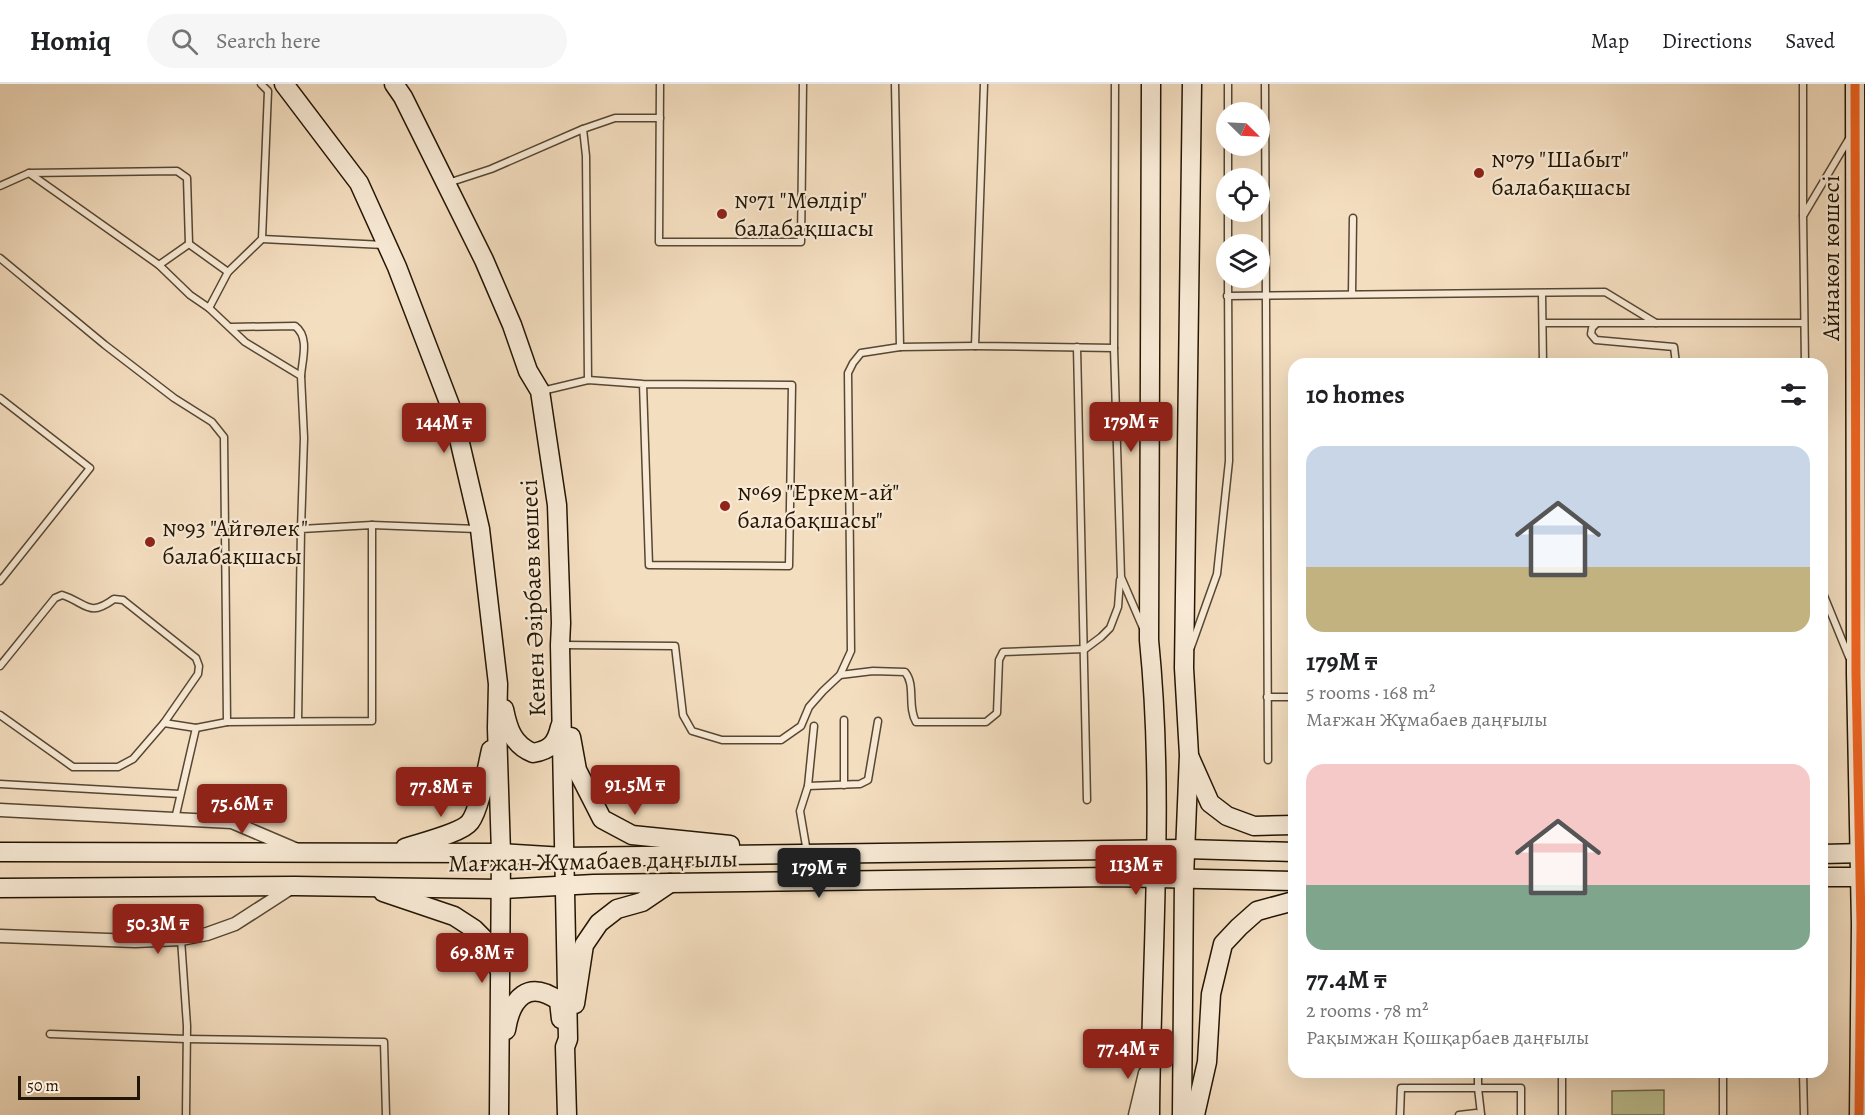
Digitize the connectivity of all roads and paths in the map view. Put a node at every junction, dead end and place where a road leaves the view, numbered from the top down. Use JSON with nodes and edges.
{"nodes":[{"id":1,"x":261,"y":84,"type":"edge"},
{"id":2,"x":284,"y":84,"type":"edge"},
{"id":3,"x":394,"y":84,"type":"edge"},
{"id":4,"x":660,"y":84,"type":"edge"},
{"id":5,"x":803,"y":84,"type":"edge"},
{"id":6,"x":896,"y":84,"type":"edge"},
{"id":7,"x":984,"y":84,"type":"edge"},
{"id":8,"x":1115,"y":84,"type":"edge"},
{"id":9,"x":1150,"y":84,"type":"edge"},
{"id":10,"x":1192,"y":84,"type":"edge"},
{"id":11,"x":1228,"y":84,"type":"edge"},
{"id":12,"x":1265,"y":84,"type":"edge"},
{"id":13,"x":1803,"y":84,"type":"edge"},
{"id":14,"x":1855,"y":84,"type":"edge"},
{"id":15,"x":1228,"y":102,"type":"edge"},
{"id":16,"x":660,"y":118,"type":"junction"},
{"id":17,"x":583,"y":129,"type":"junction"},
{"id":18,"x":1858,"y":137,"type":"junction"},
{"id":19,"x":29,"y":173,"type":"junction"},
{"id":20,"x":448,"y":183,"type":"junction"},
{"id":21,"x":0,"y":186,"type":"edge"},
{"id":22,"x":1803,"y":216,"type":"junction"},
{"id":23,"x":1353,"y":218,"type":"dead end"},
{"id":24,"x":262,"y":239,"type":"junction"},
{"id":25,"x":189,"y":244,"type":"junction"},
{"id":26,"x":387,"y":246,"type":"junction"},
{"id":27,"x":0,"y":258,"type":"edge"},
{"id":28,"x":159,"y":265,"type":"junction"},
{"id":29,"x":228,"y":272,"type":"junction"},
{"id":30,"x":1227,"y":288,"type":"edge"},
{"id":31,"x":1352,"y":294,"type":"junction"},
{"id":32,"x":1542,"y":294,"type":"junction"},
{"id":33,"x":1266,"y":295,"type":"junction"},
{"id":34,"x":1227,"y":296,"type":"junction"},
{"id":35,"x":209,"y":308,"type":"junction"},
{"id":36,"x":1543,"y":323,"type":"junction"},
{"id":37,"x":1656,"y":323,"type":"junction"},
{"id":38,"x":1804,"y":323,"type":"junction"},
{"id":39,"x":1596,"y":324,"type":"junction"},
{"id":40,"x":231,"y":327,"type":"junction"},
{"id":41,"x":975,"y":346,"type":"junction"},
{"id":42,"x":900,"y":347,"type":"junction"},
{"id":43,"x":1077,"y":347,"type":"junction"},
{"id":44,"x":1114,"y":348,"type":"junction"},
{"id":45,"x":1543,"y":358,"type":"edge"},
{"id":46,"x":1675,"y":358,"type":"edge"},
{"id":47,"x":1804,"y":358,"type":"edge"},
{"id":48,"x":301,"y":376,"type":"junction"},
{"id":49,"x":588,"y":381,"type":"junction"},
{"id":50,"x":643,"y":384,"type":"junction"},
{"id":51,"x":540,"y":391,"type":"junction"},
{"id":52,"x":0,"y":398,"type":"edge"},
{"id":53,"x":1865,"y":494,"type":"edge"},
{"id":54,"x":1856,"y":515,"type":"junction"},
{"id":55,"x":372,"y":525,"type":"junction"},
{"id":56,"x":301,"y":529,"type":"junction"},
{"id":57,"x":480,"y":529,"type":"junction"},
{"id":58,"x":1120,"y":577,"type":"junction"},
{"id":59,"x":0,"y":581,"type":"edge"},
{"id":60,"x":1828,"y":606,"type":"edge"},
{"id":61,"x":1149,"y":640,"type":"junction"},
{"id":62,"x":560,"y":645,"type":"junction"},
{"id":63,"x":1084,"y":649,"type":"junction"},
{"id":64,"x":0,"y":666,"type":"edge"},
{"id":65,"x":1184,"y":669,"type":"junction"},
{"id":66,"x":1856,"y":674,"type":"junction"},
{"id":67,"x":840,"y":675,"type":"junction"},
{"id":68,"x":561,"y":676,"type":"junction"},
{"id":69,"x":498,"y":684,"type":"junction"},
{"id":70,"x":1268,"y":697,"type":"junction"},
{"id":71,"x":1288,"y":697,"type":"edge"},
{"id":72,"x":0,"y":715,"type":"edge"},
{"id":73,"x":562,"y":717,"type":"junction"},
{"id":74,"x":844,"y":720,"type":"dead end"},
{"id":75,"x":298,"y":721,"type":"junction"},
{"id":76,"x":878,"y":721,"type":"dead end"},
{"id":77,"x":226,"y":722,"type":"junction"},
{"id":78,"x":164,"y":723,"type":"junction"},
{"id":79,"x":814,"y":726,"type":"dead end"},
{"id":80,"x":196,"y":728,"type":"junction"},
{"id":81,"x":497,"y":728,"type":"junction"},
{"id":82,"x":1189,"y":755,"type":"junction"},
{"id":83,"x":1268,"y":760,"type":"dead end"},
{"id":84,"x":0,"y":784,"type":"edge"},
{"id":85,"x":844,"y":785,"type":"junction"},
{"id":86,"x":808,"y":786,"type":"junction"},
{"id":87,"x":180,"y":794,"type":"junction"},
{"id":88,"x":1087,"y":800,"type":"dead end"},
{"id":89,"x":0,"y":810,"type":"edge"},
{"id":90,"x":175,"y":820,"type":"junction"},
{"id":91,"x":1288,"y":825,"type":"edge"},
{"id":92,"x":1185,"y":849,"type":"junction"},
{"id":93,"x":1156,"y":850,"type":"junction"},
{"id":94,"x":1226,"y":850,"type":"junction"},
{"id":95,"x":0,"y":852,"type":"edge"},
{"id":96,"x":1288,"y":852,"type":"edge"},
{"id":97,"x":304,"y":853,"type":"junction"},
{"id":98,"x":501,"y":853,"type":"junction"},
{"id":99,"x":337,"y":854,"type":"junction"},
{"id":100,"x":1828,"y":854,"type":"edge"},
{"id":101,"x":1862,"y":854,"type":"edge"},
{"id":102,"x":799,"y":855,"type":"junction"},
{"id":103,"x":564,"y":857,"type":"junction"},
{"id":104,"x":1155,"y":877,"type":"junction"},
{"id":105,"x":1828,"y":877,"type":"edge"},
{"id":106,"x":1862,"y":877,"type":"edge"},
{"id":107,"x":1184,"y":878,"type":"junction"},
{"id":108,"x":1223,"y":880,"type":"junction"},
{"id":109,"x":1288,"y":881,"type":"edge"},
{"id":110,"x":670,"y":883,"type":"junction"},
{"id":111,"x":295,"y":886,"type":"junction"},
{"id":112,"x":370,"y":887,"type":"junction"},
{"id":113,"x":565,"y":887,"type":"junction"},
{"id":114,"x":0,"y":888,"type":"edge"},
{"id":115,"x":501,"y":889,"type":"junction"},
{"id":116,"x":1288,"y":903,"type":"edge"},
{"id":117,"x":0,"y":936,"type":"edge"},
{"id":118,"x":181,"y":939,"type":"junction"},
{"id":119,"x":500,"y":972,"type":"junction"},
{"id":120,"x":50,"y":1034,"type":"dead end"},
{"id":121,"x":186,"y":1039,"type":"junction"},
{"id":122,"x":567,"y":1043,"type":"junction"},
{"id":123,"x":1150,"y":1052,"type":"junction"},
{"id":124,"x":1862,"y":1072,"type":"edge"},
{"id":125,"x":499,"y":1074,"type":"junction"},
{"id":126,"x":1478,"y":1078,"type":"edge"},
{"id":127,"x":1562,"y":1078,"type":"edge"},
{"id":128,"x":1723,"y":1078,"type":"edge"},
{"id":129,"x":1803,"y":1078,"type":"edge"},
{"id":130,"x":1478,"y":1088,"type":"junction"},
{"id":131,"x":1481,"y":1114,"type":"edge"},
{"id":132,"x":186,"y":1115,"type":"edge"},
{"id":133,"x":386,"y":1115,"type":"edge"},
{"id":134,"x":500,"y":1115,"type":"edge"},
{"id":135,"x":567,"y":1115,"type":"edge"},
{"id":136,"x":1135,"y":1115,"type":"edge"},
{"id":137,"x":1150,"y":1115,"type":"edge"},
{"id":138,"x":1182,"y":1115,"type":"edge"},
{"id":139,"x":1195,"y":1115,"type":"edge"},
{"id":140,"x":1400,"y":1115,"type":"edge"},
{"id":141,"x":1459,"y":1115,"type":"edge"},
{"id":142,"x":1521,"y":1115,"type":"edge"},
{"id":143,"x":1562,"y":1115,"type":"edge"},
{"id":144,"x":1723,"y":1115,"type":"edge"},
{"id":145,"x":1804,"y":1115,"type":"edge"},
{"id":146,"x":1859,"y":1115,"type":"edge"}],
"edges":[{"from":1,"to":24,"type":"lane"},
{"from":2,"to":26,"type":"main road","name":"Кенен Әзірбаев көшесі"},
{"from":3,"to":20,"type":"main road","name":"Кенен Әзірбаев көшесі"},
{"from":4,"to":16,"type":"lane"},
{"from":5,"to":16,"type":"lane"},
{"from":6,"to":42,"type":"lane"},
{"from":7,"to":41,"type":"lane"},
{"from":8,"to":44,"type":"lane"},
{"from":9,"to":61,"type":"main road"},
{"from":10,"to":65,"type":"main road"},
{"from":11,"to":15,"type":"lane"},
{"from":12,"to":33,"type":"lane"},
{"from":13,"to":22,"type":"lane"},
{"from":14,"to":18,"type":"main road","name":"Айнакөл көшесі"},
{"from":16,"to":17,"type":"lane"},
{"from":17,"to":20,"type":"lane"},
{"from":17,"to":49,"type":"lane"},
{"from":18,"to":22,"type":"lane"},
{"from":18,"to":54,"type":"main road","name":"Айнакөл көшесі"},
{"from":19,"to":21,"type":"lane"},
{"from":19,"to":25,"type":"lane"},
{"from":19,"to":28,"type":"lane"},
{"from":20,"to":51,"type":"main road","name":"Кенен Әзірбаев көшесі"},
{"from":22,"to":38,"type":"lane"},
{"from":23,"to":31,"type":"lane"},
{"from":24,"to":26,"type":"lane"},
{"from":24,"to":29,"type":"lane"},
{"from":25,"to":28,"type":"lane"},
{"from":25,"to":29,"type":"lane"},
{"from":26,"to":57,"type":"main road","name":"Кенен Әзірбаев көшесі"},
{"from":27,"to":77,"type":"lane"},
{"from":28,"to":35,"type":"lane"},
{"from":29,"to":35,"type":"lane"},
{"from":30,"to":34,"type":"lane"},
{"from":31,"to":32,"type":"lane"},
{"from":31,"to":33,"type":"lane"},
{"from":32,"to":36,"type":"lane"},
{"from":32,"to":37,"type":"lane"},
{"from":33,"to":34,"type":"lane"},
{"from":33,"to":70,"type":"lane"},
{"from":34,"to":65,"type":"lane"},
{"from":35,"to":40,"type":"lane"},
{"from":36,"to":39,"type":"lane"},
{"from":36,"to":45,"type":"lane"},
{"from":37,"to":38,"type":"lane"},
{"from":37,"to":39,"type":"lane"},
{"from":38,"to":47,"type":"lane"},
{"from":39,"to":46,"type":"lane"},
{"from":40,"to":48,"type":"lane"},
{"from":40,"to":48,"type":"lane"},
{"from":41,"to":42,"type":"lane"},
{"from":41,"to":43,"type":"lane"},
{"from":42,"to":67,"type":"lane"},
{"from":43,"to":44,"type":"lane"},
{"from":43,"to":63,"type":"lane"},
{"from":44,"to":58,"type":"lane"},
{"from":48,"to":56,"type":"lane"},
{"from":49,"to":50,"type":"lane"},
{"from":49,"to":51,"type":"lane"},
{"from":50,"to":50,"type":"lane"},
{"from":51,"to":62,"type":"main road","name":"Кенен Әзірбаев көшесі"},
{"from":52,"to":59,"type":"lane"},
{"from":53,"to":54,"type":"lane"},
{"from":54,"to":66,"type":"main road","name":"Айнакөл көшесі"},
{"from":55,"to":56,"type":"lane"},
{"from":55,"to":57,"type":"lane"},
{"from":55,"to":75,"type":"lane"},
{"from":56,"to":75,"type":"lane"},
{"from":57,"to":69,"type":"main road","name":"Кенен Әзірбаев көшесі"},
{"from":58,"to":61,"type":"lane"},
{"from":58,"to":63,"type":"lane"},
{"from":60,"to":66,"type":"lane"},
{"from":61,"to":93,"type":"main road"},
{"from":62,"to":67,"type":"lane"},
{"from":62,"to":68,"type":"main road","name":"Кенен Әзірбаев көшесі"},
{"from":63,"to":67,"type":"lane"},
{"from":63,"to":88,"type":"lane"},
{"from":64,"to":78,"type":"lane"},
{"from":65,"to":82,"type":"main road"},
{"from":66,"to":101,"type":"main road","name":"Айнакөл көшесі"},
{"from":68,"to":73,"type":"main road","name":"Кенен Әзірбаев көшесі"},
{"from":68,"to":102,"type":"main road"},
{"from":69,"to":73,"type":"main road"},
{"from":69,"to":81,"type":"main road","name":"Кенен Әзірбаев көшесі"},
{"from":70,"to":71,"type":"lane"},
{"from":70,"to":83,"type":"lane"},
{"from":72,"to":78,"type":"lane"},
{"from":73,"to":103,"type":"main road","name":"Кенен Әзірбаев көшесі"},
{"from":74,"to":85,"type":"lane"},
{"from":75,"to":77,"type":"lane"},
{"from":76,"to":85,"type":"lane"},
{"from":77,"to":80,"type":"lane"},
{"from":78,"to":80,"type":"lane"},
{"from":79,"to":86,"type":"lane"},
{"from":80,"to":87,"type":"lane"},
{"from":81,"to":98,"type":"main road","name":"Кенен Әзірбаев көшесі"},
{"from":81,"to":99,"type":"main road"},
{"from":82,"to":91,"type":"main road"},
{"from":82,"to":92,"type":"main road"},
{"from":84,"to":87,"type":"lane"},
{"from":85,"to":86,"type":"lane"},
{"from":86,"to":102,"type":"lane"},
{"from":87,"to":90,"type":"lane"},
{"from":89,"to":90,"type":"street"},
{"from":90,"to":97,"type":"street"},
{"from":92,"to":93,"type":"main road","name":"Мағжан Жұмабаев даңғылы"},
{"from":92,"to":94,"type":"main road","name":"Мағжан Жұмабаев даңғылы"},
{"from":92,"to":107,"type":"main road"},
{"from":93,"to":102,"type":"main road","name":"Мағжан Жұмабаев даңғылы"},
{"from":93,"to":104,"type":"main road"},
{"from":94,"to":96,"type":"main road","name":"Мағжан Жұмабаев даңғылы"},
{"from":94,"to":108,"type":"main road"},
{"from":95,"to":97,"type":"main road","name":"Мағжан Жұмабаев даңғылы"},
{"from":97,"to":99,"type":"main road","name":"Мағжан Жұмабаев даңғылы"},
{"from":98,"to":99,"type":"main road","name":"Мағжан Жұмабаев даңғылы"},
{"from":98,"to":103,"type":"main road","name":"Мағжан Жұмабаев даңғылы"},
{"from":98,"to":115,"type":"main road","name":"Кенен Әзірбаев көшесі"},
{"from":100,"to":101,"type":"main road"},
{"from":101,"to":106,"type":"main road","name":"Айнакөл көшесі"},
{"from":102,"to":103,"type":"main road","name":"Мағжан Жұмабаев даңғылы"},
{"from":103,"to":113,"type":"main road","name":"Кенен Әзірбаев көшесі"},
{"from":104,"to":107,"type":"main road","name":"Мағжан Жұмабаев даңғылы"},
{"from":104,"to":110,"type":"main road","name":"Мағжан Жұмабаев даңғылы"},
{"from":104,"to":123,"type":"main road"},
{"from":105,"to":106,"type":"main road"},
{"from":106,"to":124,"type":"main road","name":"Айнакөл көшесі"},
{"from":107,"to":108,"type":"main road","name":"Мағжан Жұмабаев даңғылы"},
{"from":107,"to":138,"type":"main road"},
{"from":108,"to":109,"type":"main road","name":"Мағжан Жұмабаев даңғылы"},
{"from":110,"to":113,"type":"main road","name":"Мағжан Жұмабаев даңғылы"},
{"from":110,"to":122,"type":"main road"},
{"from":111,"to":112,"type":"main road","name":"Мағжан Жұмабаев даңғылы"},
{"from":111,"to":114,"type":"main road","name":"Мағжан Жұмабаев даңғылы"},
{"from":111,"to":118,"type":"street"},
{"from":112,"to":115,"type":"main road","name":"Мағжан Жұмабаев даңғылы"},
{"from":112,"to":119,"type":"main road"},
{"from":113,"to":115,"type":"main road","name":"Мағжан Жұмабаев даңғылы"},
{"from":113,"to":122,"type":"main road"},
{"from":115,"to":119,"type":"main road","name":"Кенен Әзірбаев көшесі"},
{"from":116,"to":139,"type":"main road"},
{"from":117,"to":118,"type":"street"},
{"from":118,"to":121,"type":"lane"},
{"from":119,"to":125,"type":"main road","name":"Кенен Әзірбаев көшесі"},
{"from":120,"to":121,"type":"lane"},
{"from":121,"to":132,"type":"lane"},
{"from":121,"to":133,"type":"lane"},
{"from":122,"to":125,"type":"main road"},
{"from":122,"to":135,"type":"main road"},
{"from":123,"to":136,"type":"street"},
{"from":123,"to":137,"type":"main road"},
{"from":124,"to":146,"type":"main road","name":"Айнакөл көшесі"},
{"from":125,"to":134,"type":"main road","name":"Кенен Әзірбаев көшесі"},
{"from":126,"to":130,"type":"lane"},
{"from":127,"to":143,"type":"lane"},
{"from":128,"to":144,"type":"lane"},
{"from":129,"to":145,"type":"lane"},
{"from":130,"to":131,"type":"lane"},
{"from":130,"to":140,"type":"lane"},
{"from":130,"to":142,"type":"lane"},
{"from":131,"to":141,"type":"lane"}]}
